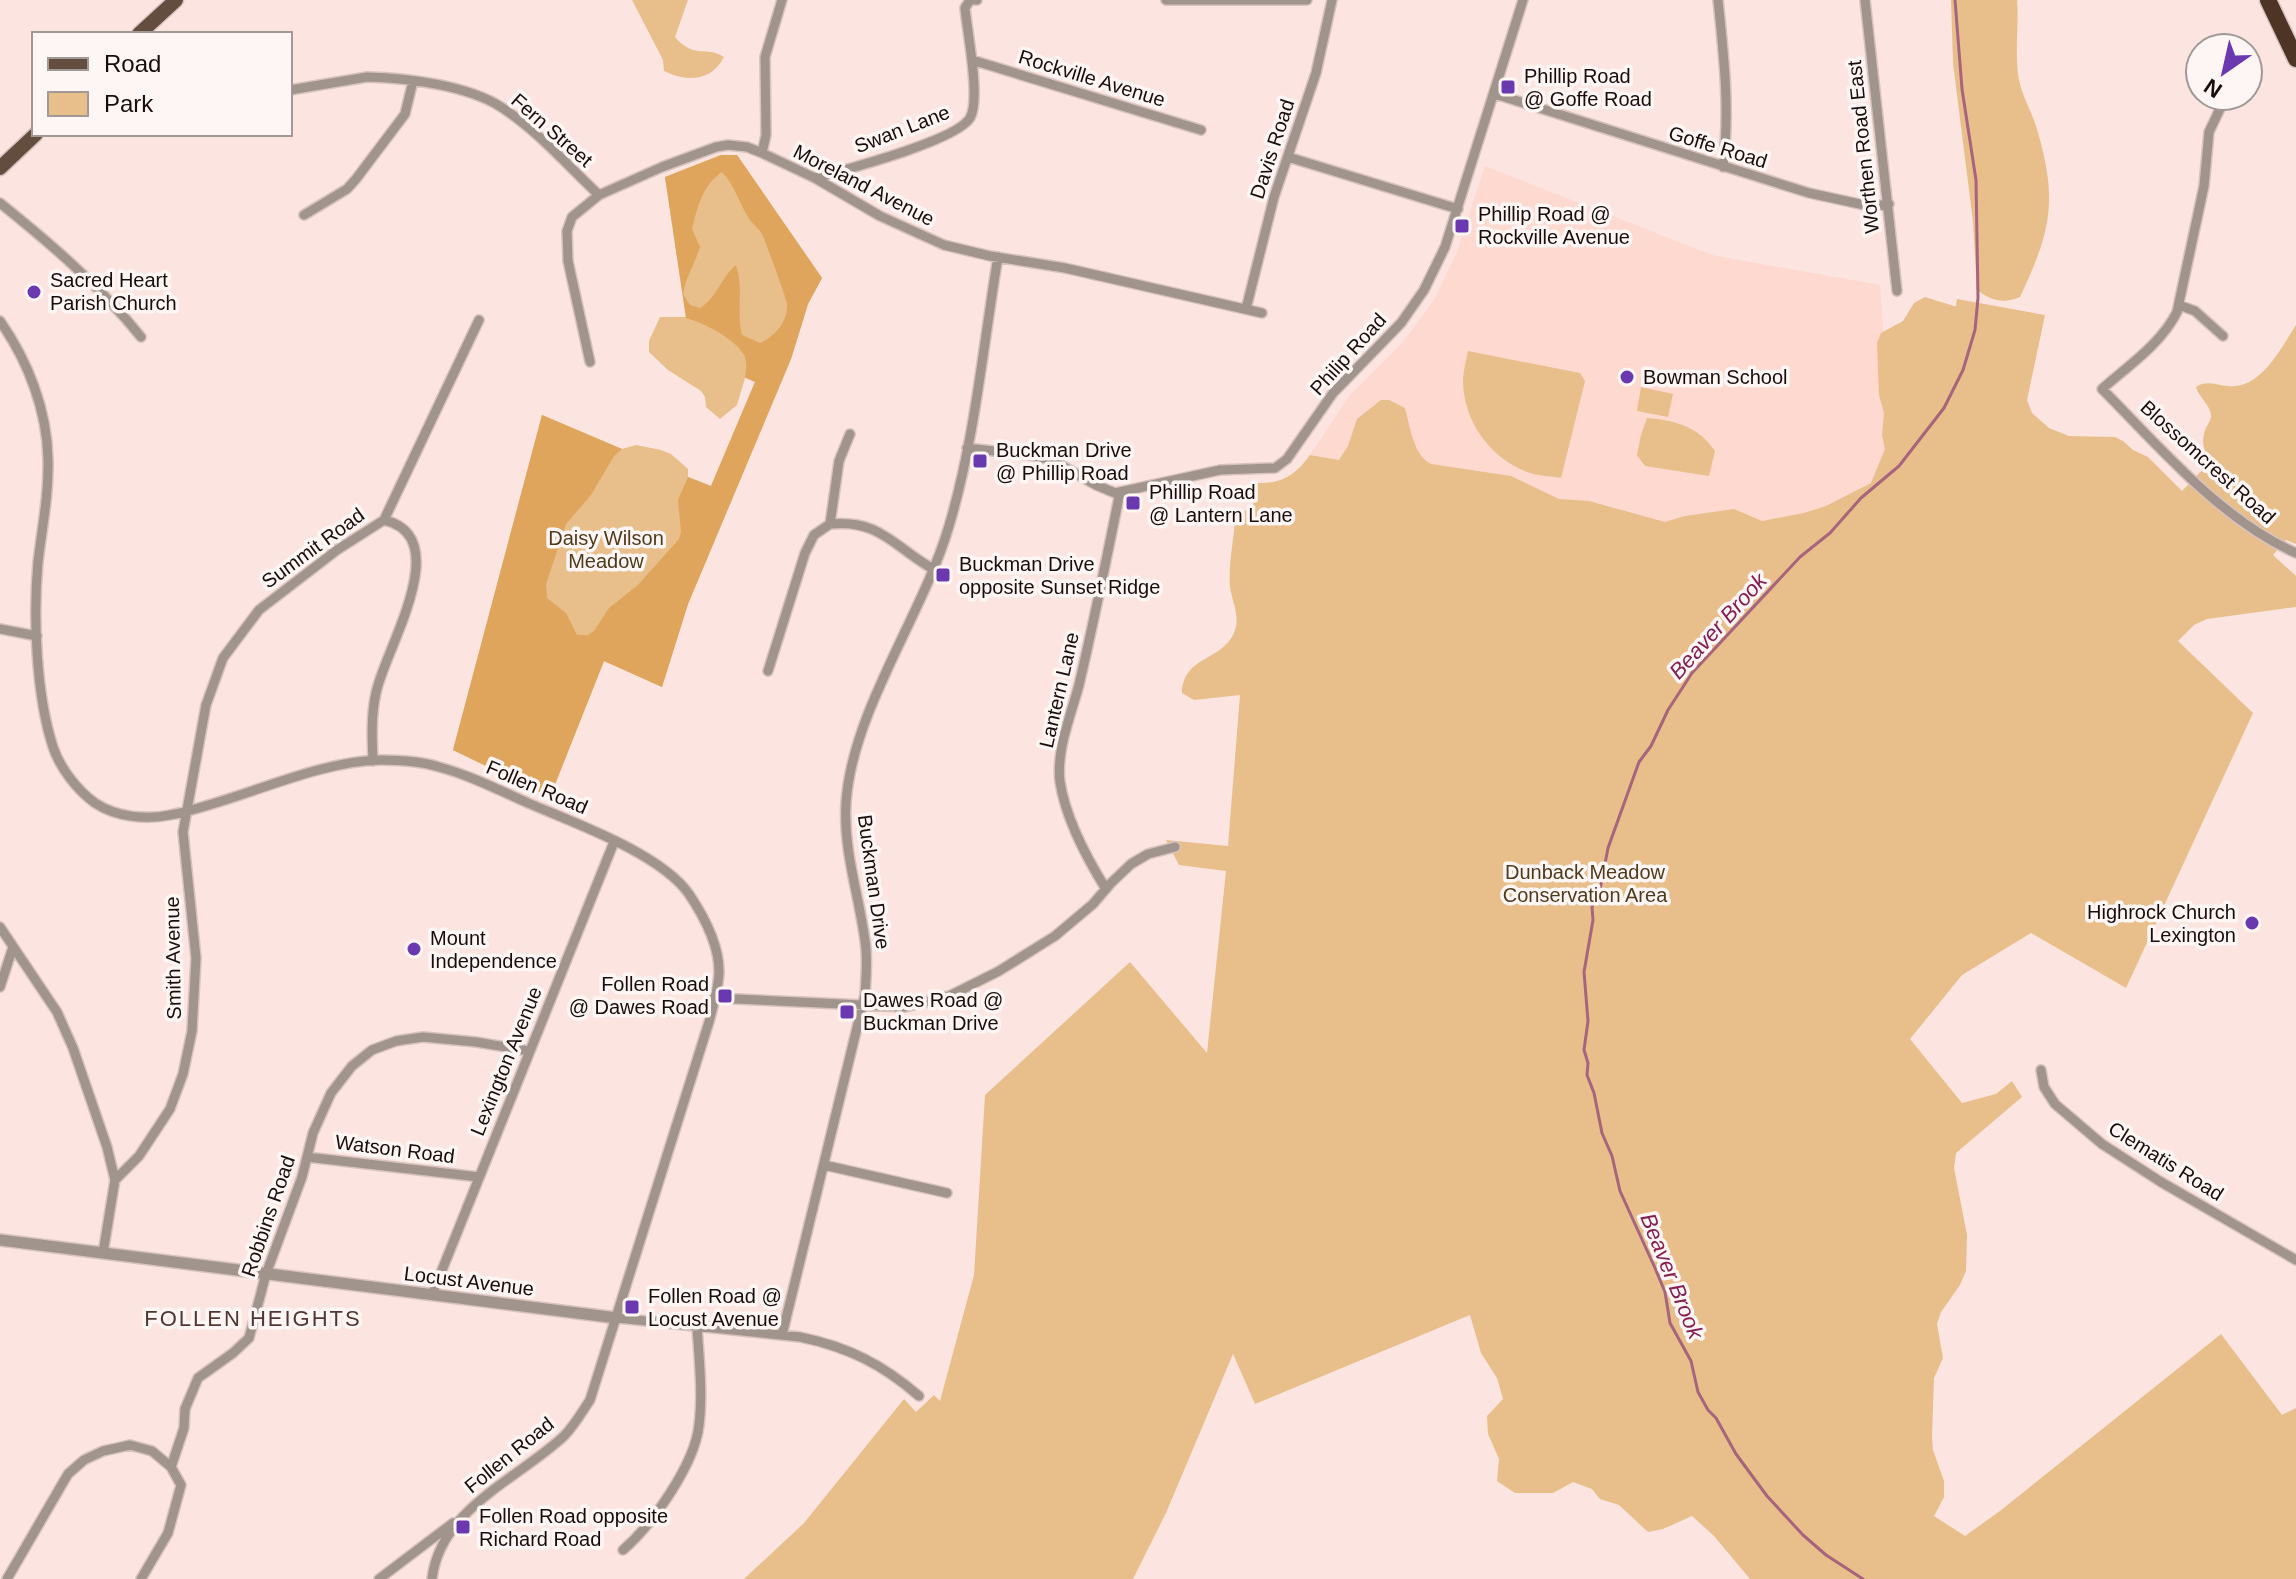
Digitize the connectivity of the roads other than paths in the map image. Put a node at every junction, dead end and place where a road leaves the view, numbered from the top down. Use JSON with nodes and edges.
{"nodes":[{"id":1,"x":176,"y":0,"type":"edge"},
{"id":2,"x":782,"y":0,"type":"edge"},
{"id":3,"x":977,"y":0,"type":"edge"},
{"id":4,"x":1166,"y":0,"type":"edge"},
{"id":5,"x":1307,"y":0,"type":"edge"},
{"id":6,"x":1332,"y":0,"type":"edge"},
{"id":7,"x":1523,"y":0,"type":"edge"},
{"id":8,"x":1718,"y":0,"type":"edge"},
{"id":9,"x":1865,"y":0,"type":"edge"},
{"id":10,"x":2268,"y":0,"type":"edge"},
{"id":11,"x":141,"y":32,"type":"edge"},
{"id":12,"x":2296,"y":59,"type":"edge"},
{"id":13,"x":972,"y":60,"type":"junction"},
{"id":14,"x":413,"y":81,"type":"junction"},
{"id":15,"x":292,"y":90,"type":"edge"},
{"id":16,"x":1495,"y":94,"type":"junction"},
{"id":17,"x":2218,"y":112,"type":"edge"},
{"id":18,"x":1201,"y":130,"type":"dead end"},
{"id":19,"x":34,"y":136,"type":"edge"},
{"id":20,"x":762,"y":153,"type":"junction"},
{"id":21,"x":1288,"y":157,"type":"junction"},
{"id":22,"x":1723,"y":167,"type":"junction"},
{"id":23,"x":0,"y":168,"type":"edge"},
{"id":24,"x":815,"y":178,"type":"junction"},
{"id":25,"x":599,"y":195,"type":"junction"},
{"id":26,"x":0,"y":203,"type":"edge"},
{"id":27,"x":1889,"y":204,"type":"junction"},
{"id":28,"x":1458,"y":209,"type":"junction"},
{"id":29,"x":304,"y":215,"type":"dead end"},
{"id":30,"x":998,"y":257,"type":"junction"},
{"id":31,"x":1897,"y":291,"type":"dead end"},
{"id":32,"x":2179,"y":305,"type":"junction"},
{"id":33,"x":1246,"y":309,"type":"junction"},
{"id":34,"x":1262,"y":313,"type":"dead end"},
{"id":35,"x":479,"y":320,"type":"dead end"},
{"id":36,"x":0,"y":321,"type":"edge"},
{"id":37,"x":2223,"y":336,"type":"dead end"},
{"id":38,"x":141,"y":337,"type":"dead end"},
{"id":39,"x":590,"y":362,"type":"dead end"},
{"id":40,"x":850,"y":434,"type":"dead end"},
{"id":41,"x":967,"y":448,"type":"junction"},
{"id":42,"x":1120,"y":492,"type":"junction"},
{"id":43,"x":384,"y":520,"type":"junction"},
{"id":44,"x":830,"y":524,"type":"junction"},
{"id":45,"x":2296,"y":553,"type":"edge"},
{"id":46,"x":933,"y":569,"type":"junction"},
{"id":47,"x":0,"y":629,"type":"edge"},
{"id":48,"x":37,"y":636,"type":"junction"},
{"id":49,"x":768,"y":671,"type":"dead end"},
{"id":50,"x":373,"y":761,"type":"junction"},
{"id":51,"x":187,"y":810,"type":"junction"},
{"id":52,"x":614,"y":842,"type":"junction"},
{"id":53,"x":1175,"y":847,"type":"dead end"},
{"id":54,"x":1106,"y":889,"type":"junction"},
{"id":55,"x":0,"y":927,"type":"edge"},
{"id":56,"x":13,"y":947,"type":"junction"},
{"id":57,"x":0,"y":987,"type":"edge"},
{"id":58,"x":714,"y":998,"type":"junction"},
{"id":59,"x":863,"y":1005,"type":"junction"},
{"id":60,"x":529,"y":1051,"type":"junction"},
{"id":61,"x":2041,"y":1070,"type":"dead end"},
{"id":62,"x":307,"y":1157,"type":"junction"},
{"id":63,"x":824,"y":1165,"type":"junction"},
{"id":64,"x":479,"y":1177,"type":"junction"},
{"id":65,"x":115,"y":1180,"type":"junction"},
{"id":66,"x":947,"y":1193,"type":"dead end"},
{"id":67,"x":0,"y":1240,"type":"edge"},
{"id":68,"x":103,"y":1253,"type":"junction"},
{"id":69,"x":2296,"y":1260,"type":"edge"},
{"id":70,"x":266,"y":1274,"type":"junction"},
{"id":71,"x":432,"y":1295,"type":"junction"},
{"id":72,"x":617,"y":1318,"type":"junction"},
{"id":73,"x":697,"y":1326,"type":"junction"},
{"id":74,"x":782,"y":1335,"type":"junction"},
{"id":75,"x":919,"y":1396,"type":"dead end"},
{"id":76,"x":171,"y":1467,"type":"junction"},
{"id":77,"x":462,"y":1516,"type":"junction"},
{"id":78,"x":623,"y":1550,"type":"dead end"},
{"id":79,"x":7,"y":1579,"type":"edge"},
{"id":80,"x":141,"y":1579,"type":"edge"},
{"id":81,"x":379,"y":1579,"type":"edge"},
{"id":82,"x":432,"y":1579,"type":"edge"}],
"edges":[{"from":1,"to":11,"type":"main road"},
{"from":2,"to":20,"type":"street"},
{"from":3,"to":13,"type":"street","name":"Swan Lane"},
{"from":4,"to":5,"type":"street"},
{"from":6,"to":21,"type":"street","name":"Davis Road"},
{"from":7,"to":16,"type":"street","name":"Philip Road"},
{"from":8,"to":22,"type":"street"},
{"from":9,"to":27,"type":"street","name":"Worthen Road East"},
{"from":10,"to":12,"type":"highway"},
{"from":13,"to":18,"type":"street","name":"Rockville Avenue"},
{"from":13,"to":24,"type":"street","name":"Swan Lane"},
{"from":14,"to":15,"type":"street","name":"Fern Street"},
{"from":14,"to":25,"type":"street","name":"Fern Street"},
{"from":14,"to":29,"type":"street"},
{"from":16,"to":22,"type":"street","name":"Goffe Road"},
{"from":16,"to":28,"type":"street","name":"Philip Road"},
{"from":17,"to":32,"type":"street"},
{"from":19,"to":23,"type":"main road"},
{"from":20,"to":24,"type":"street","name":"Moreland Avenue"},
{"from":20,"to":25,"type":"street","name":"Moreland Avenue"},
{"from":21,"to":28,"type":"street"},
{"from":21,"to":33,"type":"street","name":"Davis Road"},
{"from":22,"to":27,"type":"street","name":"Goffe Road"},
{"from":24,"to":30,"type":"street","name":"Moreland Avenue"},
{"from":25,"to":39,"type":"street"},
{"from":26,"to":38,"type":"street"},
{"from":27,"to":31,"type":"street","name":"Worthen Road East"},
{"from":28,"to":42,"type":"street","name":"Philip Road"},
{"from":30,"to":33,"type":"street","name":"Moreland Avenue"},
{"from":30,"to":41,"type":"street","name":"Buckman Drive"},
{"from":32,"to":37,"type":"street"},
{"from":32,"to":45,"type":"street","name":"Blossomcrest Road"},
{"from":33,"to":34,"type":"street","name":"Moreland Avenue"},
{"from":35,"to":43,"type":"street","name":"Summit Road"},
{"from":36,"to":48,"type":"street","name":"Follen Road"},
{"from":40,"to":44,"type":"street"},
{"from":41,"to":42,"type":"street"},
{"from":41,"to":46,"type":"street","name":"Buckman Drive"},
{"from":42,"to":54,"type":"street","name":"Lantern Lane"},
{"from":43,"to":50,"type":"street"},
{"from":43,"to":51,"type":"street","name":"Summit Road"},
{"from":44,"to":46,"type":"street"},
{"from":44,"to":49,"type":"street"},
{"from":46,"to":59,"type":"street","name":"Buckman Drive"},
{"from":47,"to":48,"type":"street"},
{"from":48,"to":51,"type":"street","name":"Follen Road"},
{"from":50,"to":51,"type":"street","name":"Follen Road"},
{"from":50,"to":52,"type":"street","name":"Follen Road"},
{"from":51,"to":65,"type":"street","name":"Smith Avenue"},
{"from":52,"to":58,"type":"street","name":"Follen Road"},
{"from":52,"to":60,"type":"street","name":"Lexington Avenue"},
{"from":53,"to":54,"type":"street"},
{"from":54,"to":59,"type":"street"},
{"from":55,"to":56,"type":"street"},
{"from":56,"to":57,"type":"street"},
{"from":56,"to":65,"type":"street"},
{"from":58,"to":59,"type":"street"},
{"from":58,"to":72,"type":"street","name":"Follen Road"},
{"from":59,"to":63,"type":"street","name":"Buckman Drive"},
{"from":60,"to":62,"type":"street","name":"Robbins Road"},
{"from":60,"to":64,"type":"street","name":"Lexington Avenue"},
{"from":61,"to":69,"type":"street","name":"Clematis Road"},
{"from":62,"to":64,"type":"street","name":"Watson Road"},
{"from":62,"to":70,"type":"street","name":"Robbins Road"},
{"from":63,"to":66,"type":"street"},
{"from":63,"to":74,"type":"street","name":"Buckman Drive"},
{"from":64,"to":71,"type":"street","name":"Lexington Avenue"},
{"from":65,"to":68,"type":"street"},
{"from":67,"to":68,"type":"street","name":"Locust Avenue"},
{"from":68,"to":70,"type":"street","name":"Locust Avenue"},
{"from":70,"to":71,"type":"street","name":"Locust Avenue"},
{"from":70,"to":76,"type":"street","name":"Robbins Road"},
{"from":71,"to":72,"type":"street","name":"Locust Avenue"},
{"from":72,"to":73,"type":"street","name":"Locust Avenue"},
{"from":72,"to":77,"type":"street","name":"Follen Road"},
{"from":73,"to":74,"type":"street","name":"Locust Avenue"},
{"from":73,"to":78,"type":"street"},
{"from":74,"to":75,"type":"street","name":"Locust Avenue"},
{"from":76,"to":79,"type":"street"},
{"from":76,"to":80,"type":"street","name":"Robbins Road"},
{"from":77,"to":81,"type":"street"},
{"from":77,"to":82,"type":"street","name":"Follen Road"}]}
